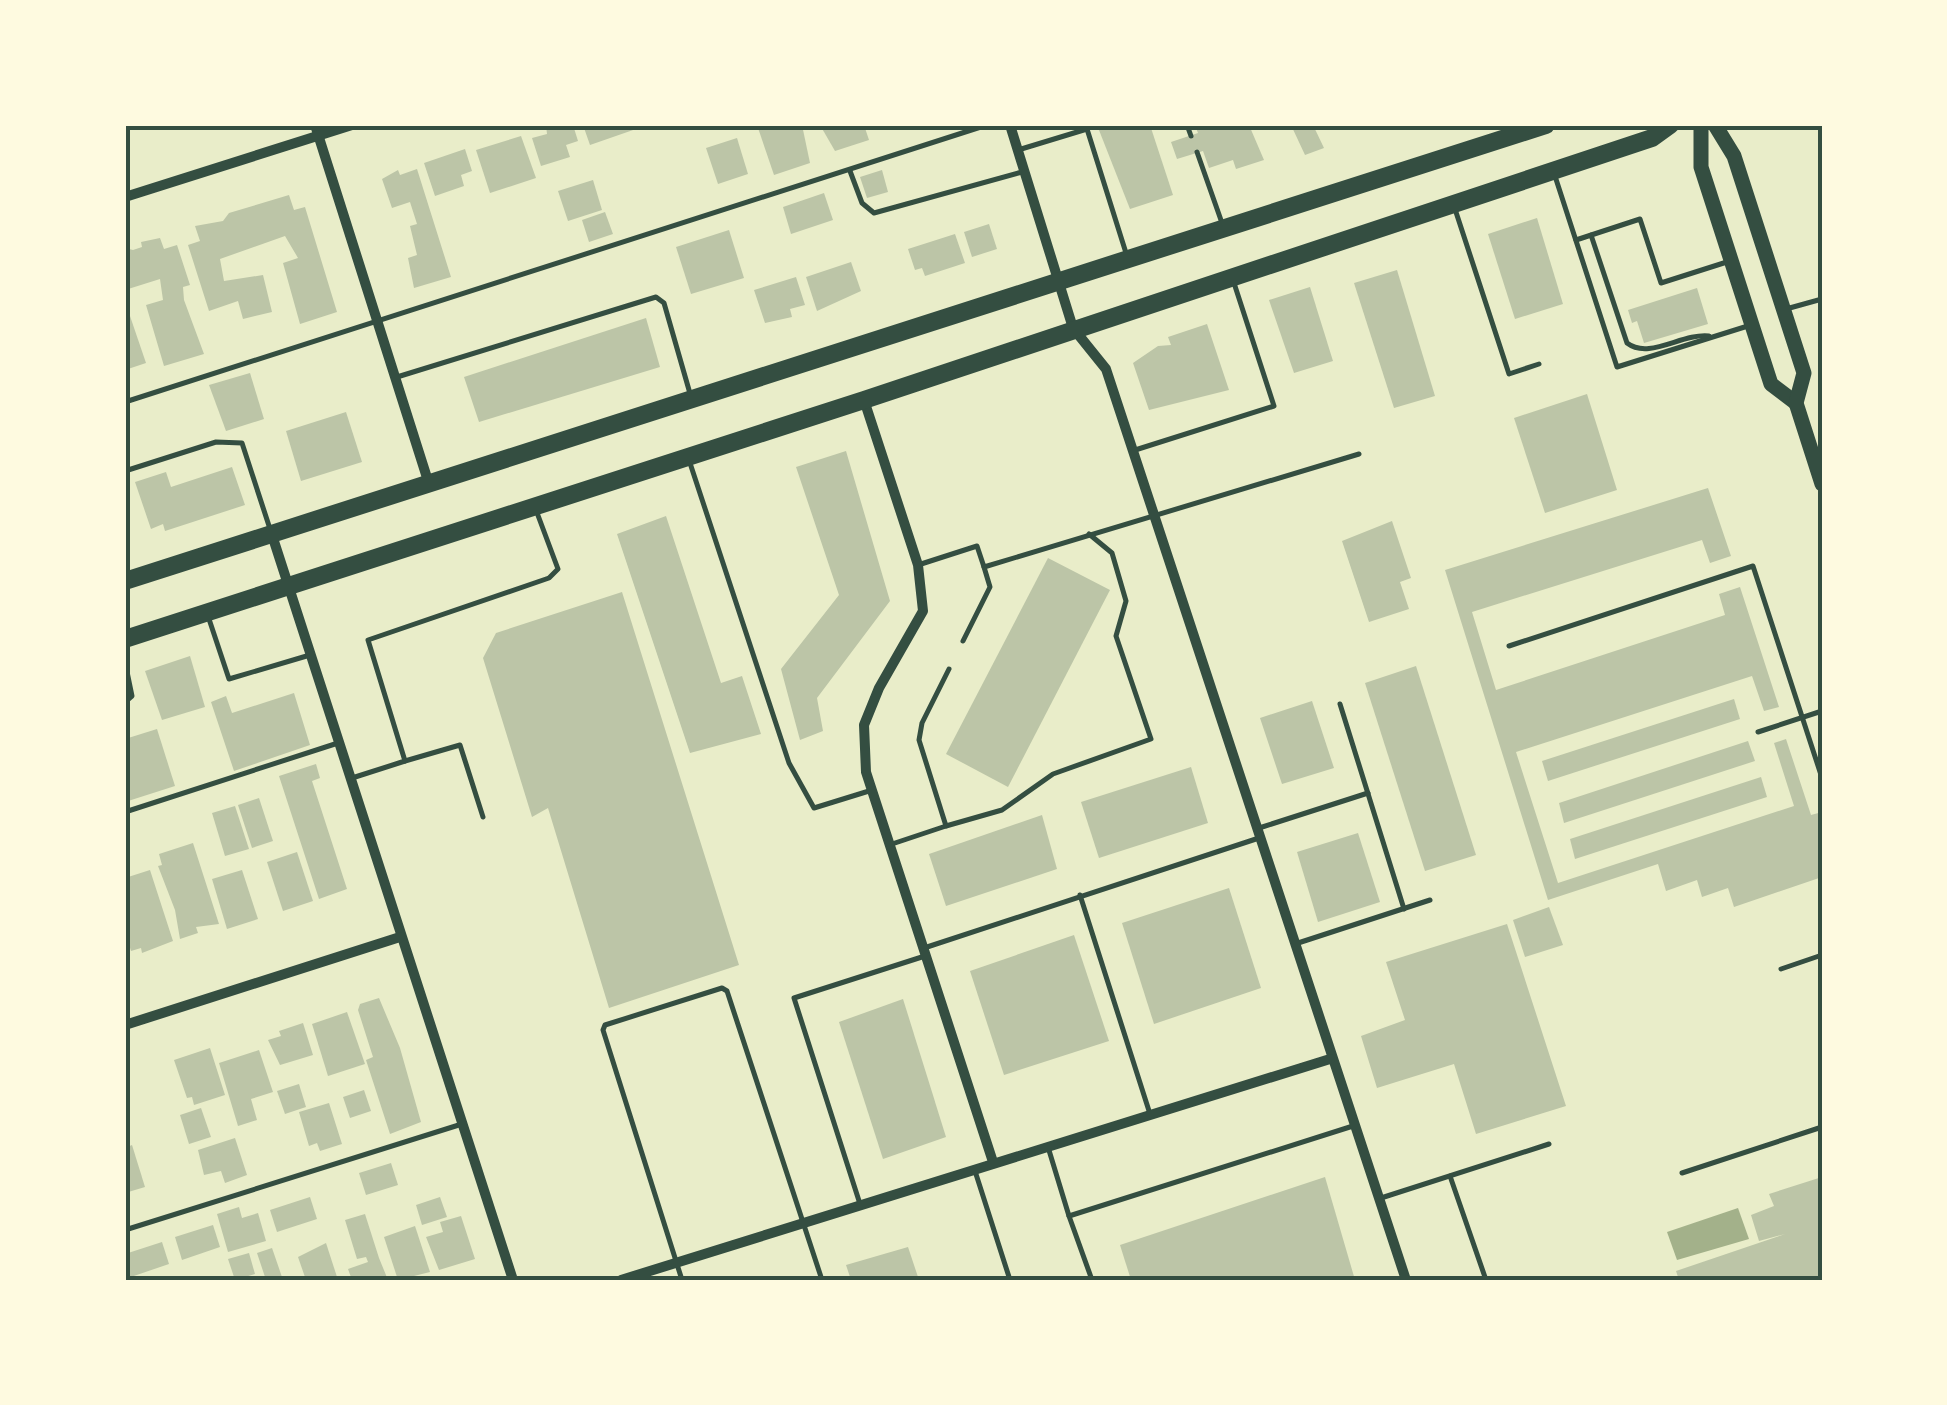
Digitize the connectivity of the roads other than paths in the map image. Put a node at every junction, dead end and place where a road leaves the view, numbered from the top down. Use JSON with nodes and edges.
{"nodes":[{"id":1,"x":352,"y":125,"type":"edge"},
{"id":2,"x":987,"y":125,"type":"edge"},
{"id":3,"x":1010,"y":125,"type":"edge"},
{"id":4,"x":1188,"y":125,"type":"edge"},
{"id":5,"x":1546,"y":125,"type":"edge"},
{"id":6,"x":1670,"y":125,"type":"edge"},
{"id":7,"x":1701,"y":125,"type":"edge"},
{"id":8,"x":1715,"y":125,"type":"edge"},
{"id":9,"x":316,"y":131,"type":"edge"},
{"id":10,"x":1191,"y":136,"type":"dead end"},
{"id":11,"x":1018,"y":150,"type":"junction"},
{"id":12,"x":1198,"y":152,"type":"dead end"},
{"id":13,"x":849,"y":170,"type":"junction"},
{"id":14,"x":1554,"y":170,"type":"junction"},
{"id":15,"x":1025,"y":171,"type":"junction"},
{"id":16,"x":125,"y":197,"type":"edge"},
{"id":17,"x":1453,"y":204,"type":"junction"},
{"id":18,"x":1225,"y":230,"type":"junction"},
{"id":19,"x":1590,"y":235,"type":"junction"},
{"id":20,"x":1576,"y":240,"type":"junction"},
{"id":21,"x":1731,"y":261,"type":"junction"},
{"id":22,"x":1129,"y":262,"type":"junction"},
{"id":23,"x":1231,"y":275,"type":"junction"},
{"id":24,"x":1059,"y":284,"type":"junction"},
{"id":25,"x":1822,"y":299,"type":"edge"},
{"id":26,"x":1784,"y":310,"type":"junction"},
{"id":27,"x":378,"y":322,"type":"junction"},
{"id":28,"x":1752,"y":325,"type":"junction"},
{"id":29,"x":1073,"y":328,"type":"junction"},
{"id":30,"x":1712,"y":336,"type":"junction"},
{"id":31,"x":1539,"y":364,"type":"dead end"},
{"id":32,"x":396,"y":378,"type":"junction"},
{"id":33,"x":692,"y":400,"type":"junction"},
{"id":34,"x":864,"y":400,"type":"junction"},
{"id":35,"x":125,"y":402,"type":"edge"},
{"id":36,"x":1796,"y":403,"type":"junction"},
{"id":37,"x":1132,"y":450,"type":"junction"},
{"id":38,"x":1359,"y":454,"type":"dead end"},
{"id":39,"x":688,"y":457,"type":"junction"},
{"id":40,"x":125,"y":471,"type":"edge"},
{"id":41,"x":429,"y":484,"type":"junction"},
{"id":42,"x":1822,"y":484,"type":"edge"},
{"id":43,"x":535,"y":507,"type":"junction"},
{"id":44,"x":1153,"y":513,"type":"junction"},
{"id":45,"x":1089,"y":534,"type":"junction"},
{"id":46,"x":272,"y":535,"type":"junction"},
{"id":47,"x":918,"y":565,"type":"junction"},
{"id":48,"x":984,"y":567,"type":"junction"},
{"id":49,"x":127,"y":574,"type":"edge"},
{"id":50,"x":289,"y":588,"type":"junction"},
{"id":51,"x":207,"y":614,"type":"junction"},
{"id":52,"x":125,"y":639,"type":"edge"},
{"id":53,"x":963,"y":641,"type":"dead end"},
{"id":54,"x":1509,"y":646,"type":"dead end"},
{"id":55,"x":310,"y":655,"type":"junction"},
{"id":56,"x":126,"y":665,"type":"edge"},
{"id":57,"x":949,"y":669,"type":"dead end"},
{"id":58,"x":125,"y":702,"type":"edge"},
{"id":59,"x":1340,"y":704,"type":"dead end"},
{"id":60,"x":1822,"y":711,"type":"edge"},
{"id":61,"x":1802,"y":718,"type":"junction"},
{"id":62,"x":1758,"y":732,"type":"dead end"},
{"id":63,"x":338,"y":743,"type":"junction"},
{"id":64,"x":405,"y":761,"type":"junction"},
{"id":65,"x":1822,"y":778,"type":"edge"},
{"id":66,"x":350,"y":779,"type":"junction"},
{"id":67,"x":872,"y":790,"type":"junction"},
{"id":68,"x":1368,"y":793,"type":"junction"},
{"id":69,"x":125,"y":812,"type":"edge"},
{"id":70,"x":483,"y":817,"type":"dead end"},
{"id":71,"x":946,"y":826,"type":"junction"},
{"id":72,"x":1257,"y":834,"type":"junction"},
{"id":73,"x":890,"y":844,"type":"junction"},
{"id":74,"x":1080,"y":896,"type":"junction"},
{"id":75,"x":1430,"y":900,"type":"dead end"},
{"id":76,"x":1404,"y":909,"type":"junction"},
{"id":77,"x":400,"y":938,"type":"junction"},
{"id":78,"x":1294,"y":945,"type":"junction"},
{"id":79,"x":924,"y":952,"type":"junction"},
{"id":80,"x":1822,"y":955,"type":"edge"},
{"id":81,"x":1780,"y":969,"type":"dead end"},
{"id":82,"x":125,"y":1024,"type":"edge"},
{"id":83,"x":1330,"y":1058,"type":"junction"},
{"id":84,"x":1150,"y":1114,"type":"junction"},
{"id":85,"x":462,"y":1124,"type":"junction"},
{"id":86,"x":1353,"y":1126,"type":"junction"},
{"id":87,"x":1822,"y":1127,"type":"edge"},
{"id":88,"x":1550,"y":1144,"type":"dead end"},
{"id":89,"x":1047,"y":1145,"type":"junction"},
{"id":90,"x":993,"y":1162,"type":"junction"},
{"id":91,"x":974,"y":1168,"type":"junction"},
{"id":92,"x":1682,"y":1173,"type":"dead end"},
{"id":93,"x":1450,"y":1176,"type":"junction"},
{"id":94,"x":1378,"y":1198,"type":"junction"},
{"id":95,"x":860,"y":1204,"type":"junction"},
{"id":96,"x":1069,"y":1216,"type":"junction"},
{"id":97,"x":802,"y":1222,"type":"junction"},
{"id":98,"x":125,"y":1230,"type":"edge"},
{"id":99,"x":676,"y":1262,"type":"junction"},
{"id":100,"x":513,"y":1280,"type":"edge"},
{"id":101,"x":621,"y":1280,"type":"edge"},
{"id":102,"x":682,"y":1280,"type":"edge"},
{"id":103,"x":822,"y":1280,"type":"edge"},
{"id":104,"x":1010,"y":1280,"type":"edge"},
{"id":105,"x":1092,"y":1280,"type":"edge"},
{"id":106,"x":1406,"y":1280,"type":"edge"},
{"id":107,"x":1486,"y":1280,"type":"edge"}],
"edges":[{"from":1,"to":9,"type":"street"},
{"from":2,"to":13,"type":"lane"},
{"from":3,"to":11,"type":"street"},
{"from":4,"to":10,"type":"lane"},
{"from":5,"to":18,"type":"main road"},
{"from":6,"to":14,"type":"main road"},
{"from":7,"to":21,"type":"main road"},
{"from":8,"to":26,"type":"main road"},
{"from":9,"to":16,"type":"street"},
{"from":9,"to":27,"type":"street"},
{"from":11,"to":15,"type":"street"},
{"from":11,"to":22,"type":"lane"},
{"from":12,"to":18,"type":"lane"},
{"from":13,"to":15,"type":"lane"},
{"from":13,"to":27,"type":"lane"},
{"from":14,"to":17,"type":"main road"},
{"from":14,"to":20,"type":"lane"},
{"from":15,"to":24,"type":"street"},
{"from":17,"to":23,"type":"main road"},
{"from":17,"to":31,"type":"lane"},
{"from":18,"to":22,"type":"main road"},
{"from":19,"to":20,"type":"lane"},
{"from":19,"to":21,"type":"lane"},
{"from":19,"to":30,"type":"lane"},
{"from":20,"to":30,"type":"lane"},
{"from":21,"to":28,"type":"main road"},
{"from":22,"to":24,"type":"main road"},
{"from":23,"to":29,"type":"main road"},
{"from":23,"to":37,"type":"lane"},
{"from":24,"to":29,"type":"street"},
{"from":24,"to":33,"type":"main road"},
{"from":25,"to":26,"type":"lane"},
{"from":26,"to":36,"type":"main road"},
{"from":27,"to":32,"type":"street"},
{"from":27,"to":35,"type":"lane"},
{"from":28,"to":30,"type":"lane"},
{"from":28,"to":36,"type":"main road"},
{"from":29,"to":34,"type":"main road"},
{"from":29,"to":37,"type":"street"},
{"from":32,"to":33,"type":"lane"},
{"from":32,"to":41,"type":"street"},
{"from":33,"to":41,"type":"main road"},
{"from":34,"to":39,"type":"main road"},
{"from":34,"to":47,"type":"street"},
{"from":36,"to":42,"type":"main road"},
{"from":37,"to":44,"type":"street"},
{"from":38,"to":44,"type":"lane"},
{"from":39,"to":43,"type":"main road"},
{"from":39,"to":67,"type":"lane"},
{"from":40,"to":46,"type":"lane"},
{"from":41,"to":46,"type":"main road"},
{"from":43,"to":50,"type":"main road"},
{"from":43,"to":64,"type":"lane"},
{"from":44,"to":45,"type":"lane"},
{"from":44,"to":72,"type":"street"},
{"from":45,"to":48,"type":"lane"},
{"from":45,"to":71,"type":"lane"},
{"from":46,"to":49,"type":"main road"},
{"from":46,"to":50,"type":"street"},
{"from":47,"to":48,"type":"lane"},
{"from":47,"to":67,"type":"street"},
{"from":48,"to":53,"type":"lane"},
{"from":50,"to":51,"type":"main road"},
{"from":50,"to":55,"type":"street"},
{"from":51,"to":52,"type":"main road"},
{"from":51,"to":55,"type":"lane"},
{"from":54,"to":61,"type":"lane"},
{"from":55,"to":63,"type":"street"},
{"from":56,"to":58,"type":"lane"},
{"from":57,"to":71,"type":"lane"},
{"from":59,"to":68,"type":"lane"},
{"from":60,"to":61,"type":"lane"},
{"from":61,"to":62,"type":"lane"},
{"from":61,"to":65,"type":"lane"},
{"from":63,"to":66,"type":"street"},
{"from":63,"to":69,"type":"lane"},
{"from":64,"to":66,"type":"lane"},
{"from":64,"to":70,"type":"lane"},
{"from":66,"to":77,"type":"street"},
{"from":67,"to":73,"type":"street"},
{"from":68,"to":72,"type":"lane"},
{"from":68,"to":76,"type":"lane"},
{"from":71,"to":73,"type":"lane"},
{"from":72,"to":74,"type":"lane"},
{"from":72,"to":78,"type":"street"},
{"from":73,"to":79,"type":"street"},
{"from":74,"to":79,"type":"lane"},
{"from":74,"to":84,"type":"lane"},
{"from":75,"to":76,"type":"lane"},
{"from":76,"to":78,"type":"lane"},
{"from":77,"to":82,"type":"street"},
{"from":77,"to":85,"type":"street"},
{"from":78,"to":83,"type":"street"},
{"from":79,"to":90,"type":"street"},
{"from":79,"to":95,"type":"lane"},
{"from":80,"to":81,"type":"lane"},
{"from":83,"to":84,"type":"street"},
{"from":83,"to":86,"type":"street"},
{"from":84,"to":89,"type":"street"},
{"from":85,"to":98,"type":"lane"},
{"from":85,"to":100,"type":"street"},
{"from":86,"to":94,"type":"street"},
{"from":86,"to":96,"type":"lane"},
{"from":87,"to":92,"type":"lane"},
{"from":88,"to":93,"type":"lane"},
{"from":89,"to":90,"type":"street"},
{"from":89,"to":96,"type":"lane"},
{"from":90,"to":91,"type":"street"},
{"from":91,"to":95,"type":"street"},
{"from":91,"to":104,"type":"lane"},
{"from":93,"to":94,"type":"lane"},
{"from":93,"to":107,"type":"lane"},
{"from":94,"to":106,"type":"street"},
{"from":95,"to":97,"type":"street"},
{"from":96,"to":105,"type":"lane"},
{"from":97,"to":99,"type":"street"},
{"from":97,"to":99,"type":"lane"},
{"from":97,"to":103,"type":"lane"},
{"from":99,"to":101,"type":"street"},
{"from":99,"to":102,"type":"lane"}]}
